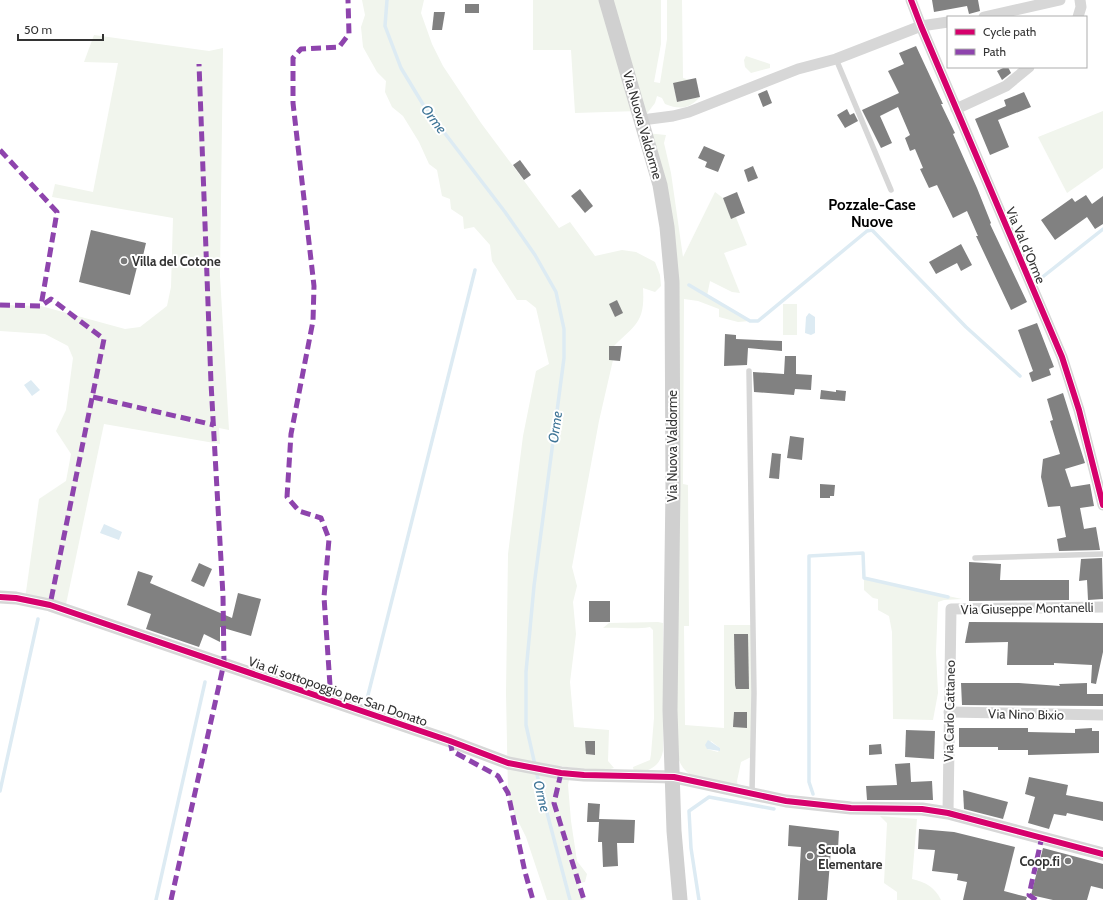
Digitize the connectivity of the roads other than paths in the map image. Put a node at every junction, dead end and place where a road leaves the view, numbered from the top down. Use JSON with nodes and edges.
{"nodes":[{"id":1,"x":606,"y":0,"type":"edge"},
{"id":2,"x":911,"y":0,"type":"edge"},
{"id":3,"x":1060,"y":0,"type":"edge"},
{"id":4,"x":1080,"y":0,"type":"edge"},
{"id":5,"x":988,"y":16,"type":"edge"},
{"id":6,"x":1078,"y":16,"type":"edge"},
{"id":7,"x":947,"y":22,"type":"edge"},
{"id":8,"x":921,"y":26,"type":"junction"},
{"id":9,"x":836,"y":59,"type":"junction"},
{"id":10,"x":1028,"y":68,"type":"edge"},
{"id":11,"x":956,"y":109,"type":"junction"},
{"id":12,"x":642,"y":120,"type":"junction"},
{"id":13,"x":891,"y":190,"type":"dead end"},
{"id":14,"x":749,"y":371,"type":"dead end"},
{"id":15,"x":1103,"y":505,"type":"edge"},
{"id":16,"x":1103,"y":554,"type":"edge"},
{"id":17,"x":975,"y":558,"type":"dead end"},
{"id":18,"x":0,"y":597,"type":"edge"},
{"id":19,"x":1103,"y":607,"type":"edge"},
{"id":20,"x":951,"y":609,"type":"joint"},
{"id":21,"x":949,"y":712,"type":"junction"},
{"id":22,"x":1103,"y":715,"type":"edge"},
{"id":23,"x":674,"y":777,"type":"junction"},
{"id":24,"x":752,"y":793,"type":"junction"},
{"id":25,"x":948,"y":813,"type":"junction"},
{"id":26,"x":1103,"y":854,"type":"edge"},
{"id":27,"x":680,"y":900,"type":"edge"}],
"edges":[{"from":1,"to":12,"type":"main road","name":"Via Nuova Valdorme"},
{"from":2,"to":8,"type":"street","name":"Via Val d'Orme"},
{"from":3,"to":5,"type":"street"},
{"from":4,"to":6,"type":"street"},
{"from":7,"to":8,"type":"street"},
{"from":8,"to":9,"type":"street"},
{"from":8,"to":11,"type":"street","name":"Via Val d'Orme"},
{"from":9,"to":12,"type":"street"},
{"from":9,"to":13,"type":"lane"},
{"from":10,"to":11,"type":"street"},
{"from":11,"to":15,"type":"street","name":"Via Val d'Orme"},
{"from":12,"to":23,"type":"main road","name":"Via Nuova Valdorme"},
{"from":14,"to":24,"type":"lane"},
{"from":16,"to":17,"type":"lane"},
{"from":18,"to":23,"type":"street","name":"Via di sottopoggio per San Donato"},
{"from":19,"to":20,"type":"street","name":"Via Giuseppe Montanelli"},
{"from":20,"to":21,"type":"street","name":"Via Carlo Cattaneo"},
{"from":21,"to":22,"type":"street","name":"Via Nino Bixio"},
{"from":21,"to":25,"type":"street","name":"Via Carlo Cattaneo"},
{"from":23,"to":24,"type":"street"},
{"from":23,"to":27,"type":"main road","name":"Via Nuova Valdorme"},
{"from":24,"to":25,"type":"street"},
{"from":25,"to":26,"type":"street"}]}
